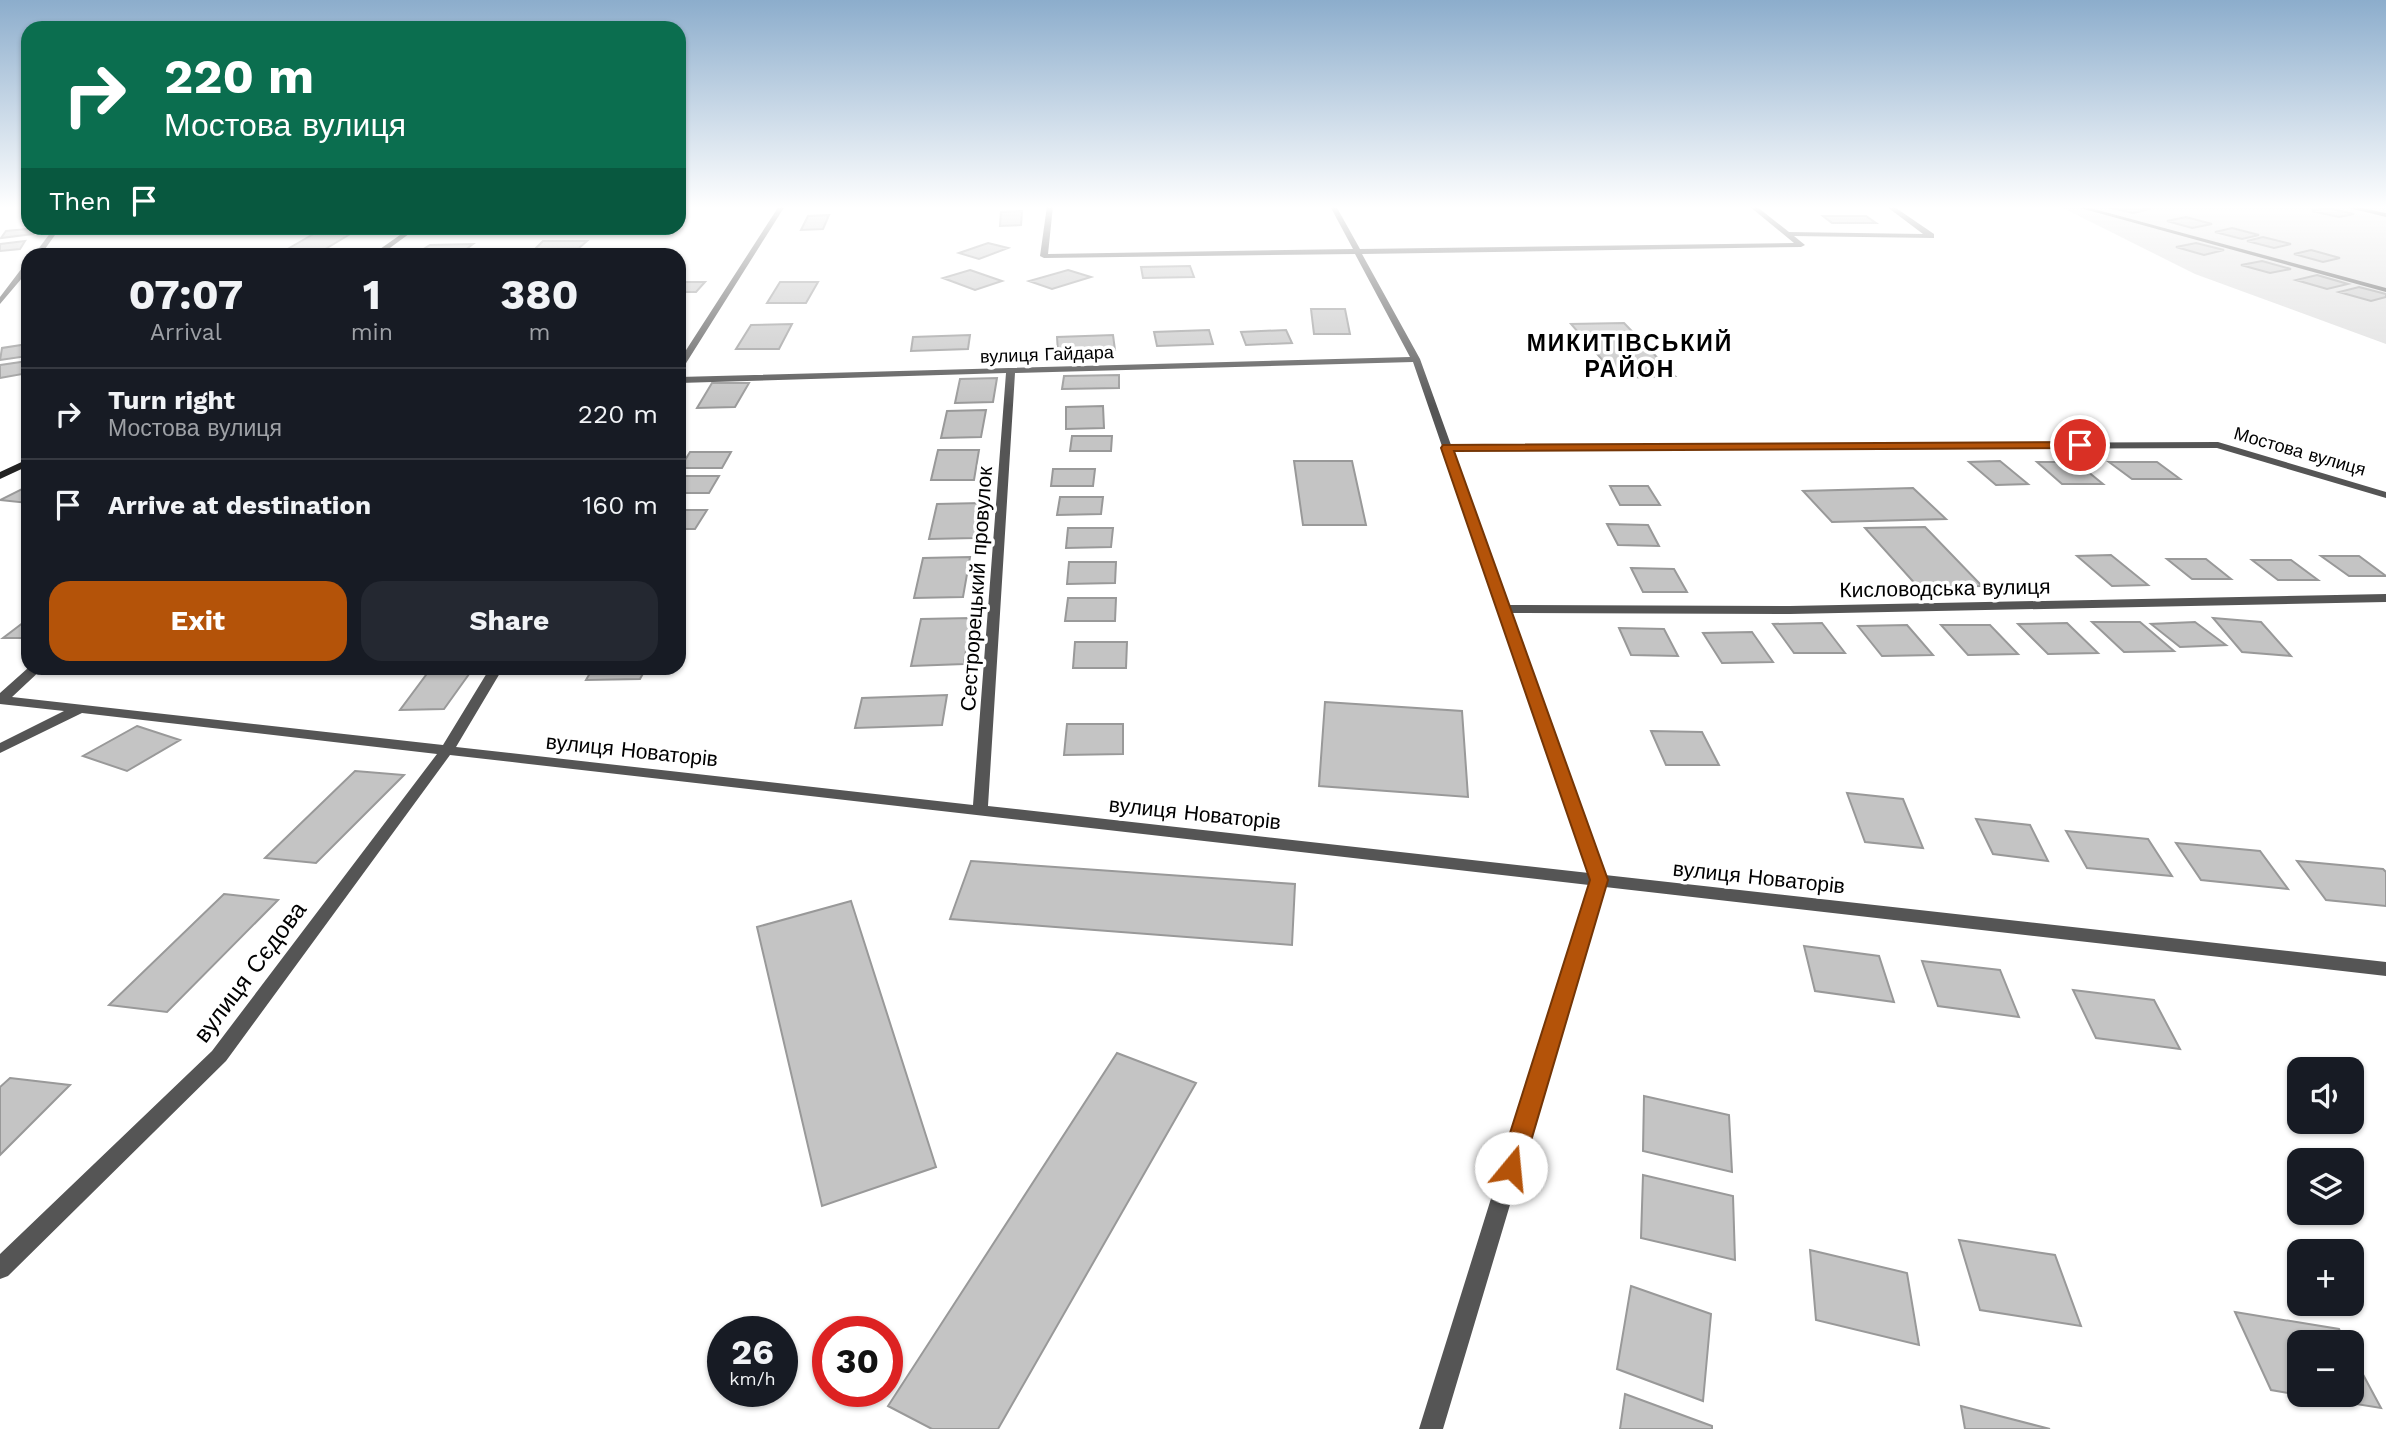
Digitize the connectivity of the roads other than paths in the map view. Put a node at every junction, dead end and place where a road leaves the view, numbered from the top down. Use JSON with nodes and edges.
{"nodes":[{"id":1,"x":740,"y":273,"type":"edge"},
{"id":2,"x":1370,"y":273,"type":"edge"},
{"id":3,"x":2322,"y":273,"type":"edge"},
{"id":4,"x":21,"y":274,"type":"edge"},
{"id":5,"x":2386,"y":290,"type":"edge"},
{"id":6,"x":0,"y":302,"type":"edge"},
{"id":7,"x":686,"y":357,"type":"edge"},
{"id":8,"x":1416,"y":359,"type":"junction"},
{"id":9,"x":1011,"y":371,"type":"junction"},
{"id":10,"x":686,"y":380,"type":"edge"},
{"id":11,"x":1447,"y":448,"type":"junction"},
{"id":12,"x":21,"y":466,"type":"edge"},
{"id":13,"x":0,"y":476,"type":"edge"},
{"id":14,"x":2386,"y":495,"type":"edge"},
{"id":15,"x":2386,"y":598,"type":"edge"},
{"id":16,"x":1504,"y":609,"type":"junction"},
{"id":17,"x":29,"y":675,"type":"edge"},
{"id":18,"x":493,"y":675,"type":"edge"},
{"id":19,"x":0,"y":700,"type":"edge"},
{"id":20,"x":82,"y":708,"type":"junction"},
{"id":21,"x":0,"y":749,"type":"edge"},
{"id":22,"x":447,"y":750,"type":"junction"},
{"id":23,"x":979,"y":810,"type":"junction"},
{"id":24,"x":1599,"y":880,"type":"junction"},
{"id":25,"x":2386,"y":969,"type":"edge"},
{"id":26,"x":0,"y":1269,"type":"edge"},
{"id":27,"x":1431,"y":1429,"type":"edge"}],
"edges":[{"from":1,"to":7,"type":"street"},
{"from":2,"to":8,"type":"street"},
{"from":3,"to":5,"type":"street"},
{"from":4,"to":6,"type":"street"},
{"from":8,"to":9,"type":"street","name":"вулиця Гайдара"},
{"from":8,"to":11,"type":"street"},
{"from":9,"to":10,"type":"street","name":"вулиця Гайдара"},
{"from":9,"to":23,"type":"street","name":"Сестрорецький провулок"},
{"from":11,"to":14,"type":"street","name":"Мостова вулиця"},
{"from":11,"to":16,"type":"street"},
{"from":12,"to":13,"type":"street"},
{"from":15,"to":16,"type":"street","name":"Кисловодська вулиця"},
{"from":16,"to":24,"type":"street"},
{"from":17,"to":19,"type":"street"},
{"from":18,"to":22,"type":"street","name":"вулиця Сєдова"},
{"from":19,"to":20,"type":"street","name":"вулиця Новаторів"},
{"from":20,"to":21,"type":"street"},
{"from":20,"to":22,"type":"street","name":"вулиця Новаторів"},
{"from":22,"to":23,"type":"street","name":"вулиця Новаторів"},
{"from":22,"to":26,"type":"street","name":"вулиця Сєдова"},
{"from":23,"to":24,"type":"street","name":"вулиця Новаторів"},
{"from":24,"to":25,"type":"street","name":"вулиця Новаторів"},
{"from":24,"to":27,"type":"street"}]}
